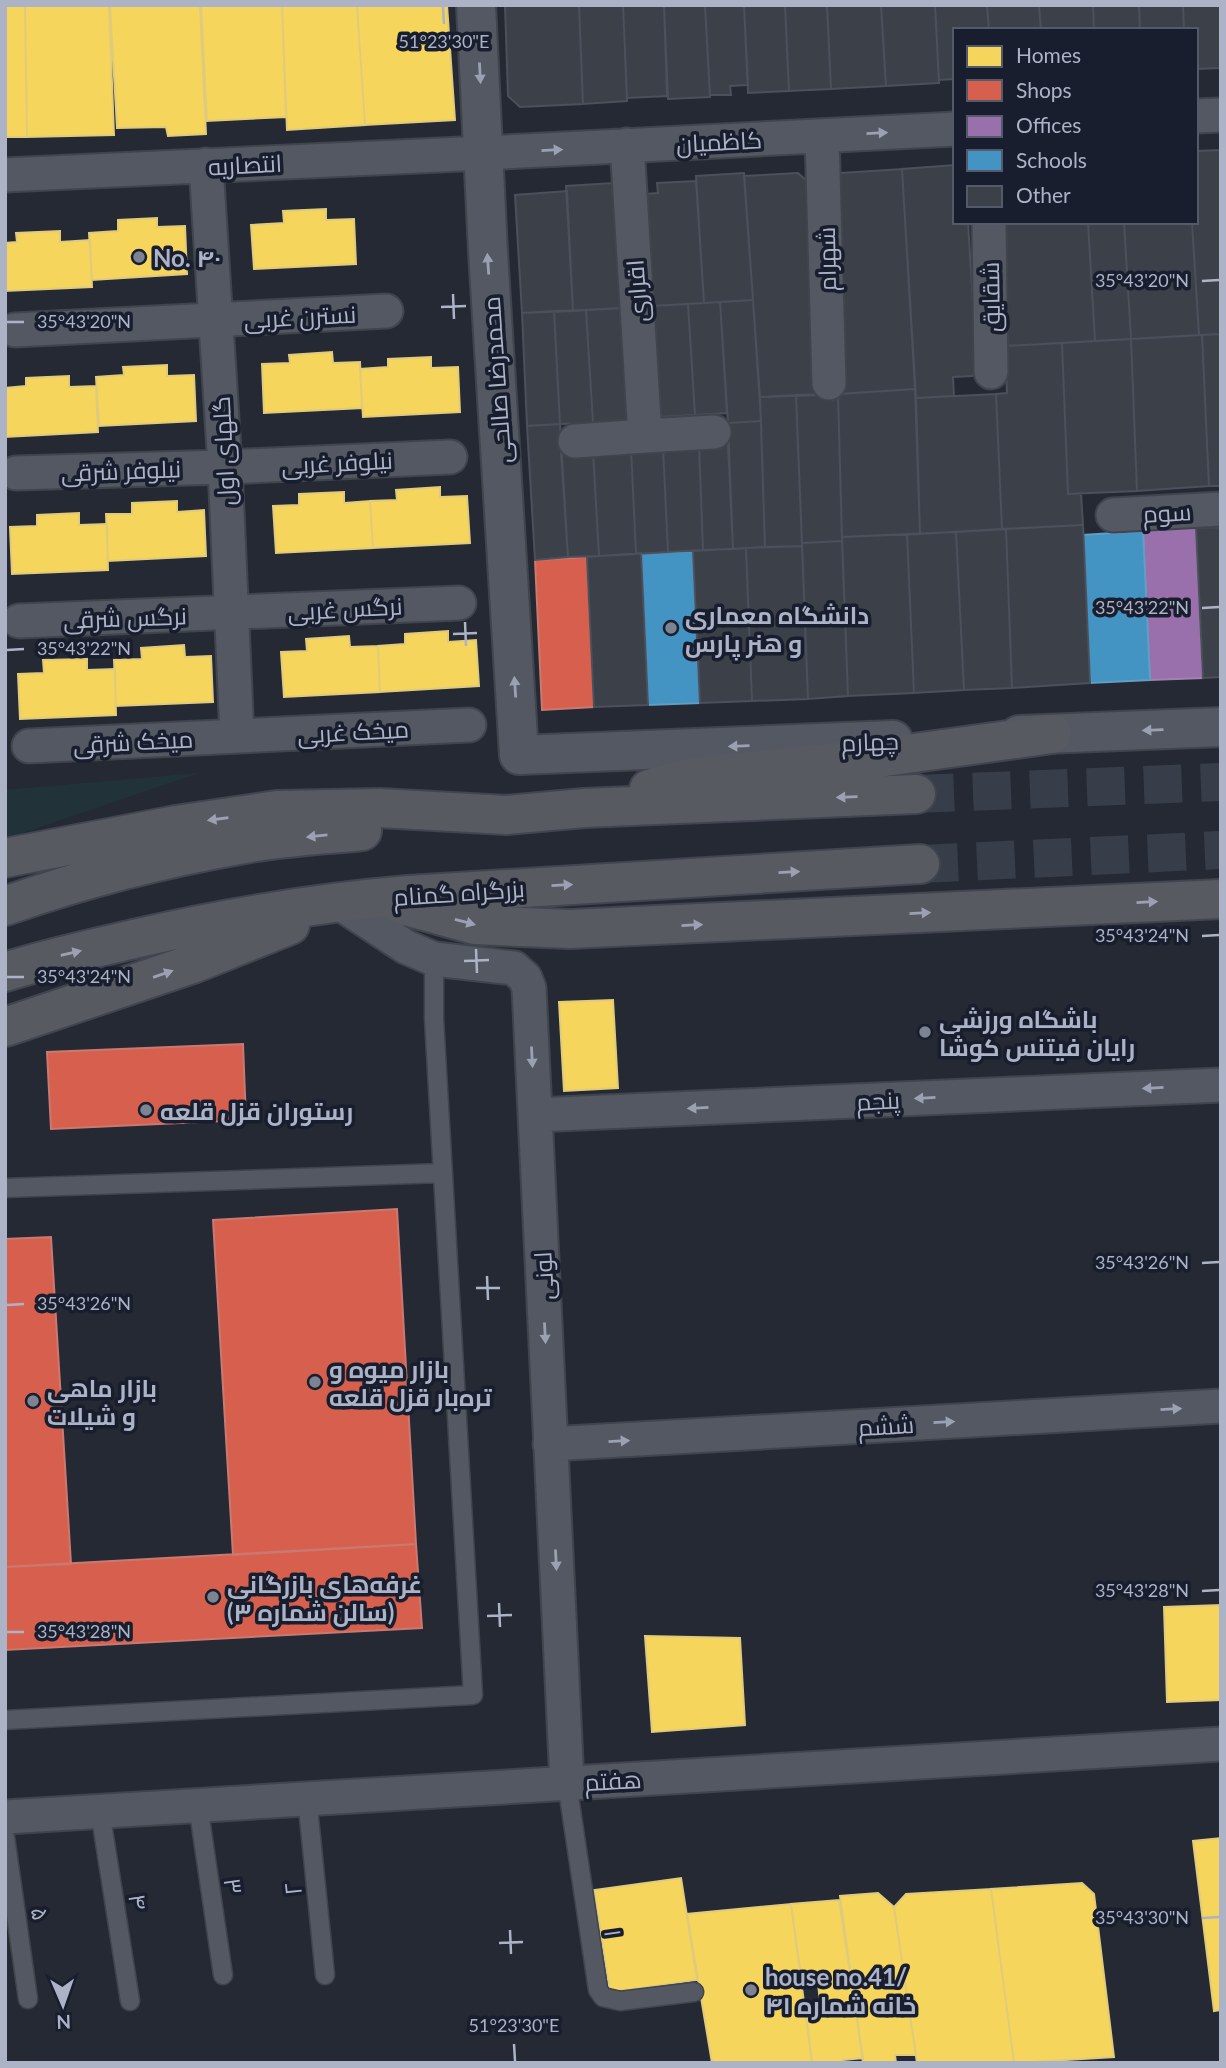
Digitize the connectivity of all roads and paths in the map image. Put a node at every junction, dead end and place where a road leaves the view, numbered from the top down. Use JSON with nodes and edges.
{"nodes":[{"id":1,"x":476,"y":5,"type":"edge"},
{"id":2,"x":1221,"y":115,"type":"edge"},
{"id":3,"x":1198,"y":116,"type":"edge"},
{"id":4,"x":953,"y":129,"type":"edge"},
{"id":5,"x":822,"y":136,"type":"junction"},
{"id":6,"x":627,"y":145,"type":"junction"},
{"id":7,"x":484,"y":153,"type":"junction"},
{"id":8,"x":206,"y":166,"type":"junction"},
{"id":9,"x":5,"y":175,"type":"edge"},
{"id":10,"x":989,"y":224,"type":"edge"},
{"id":11,"x":386,"y":311,"type":"dead end"},
{"id":12,"x":215,"y":321,"type":"junction"},
{"id":13,"x":15,"y":330,"type":"dead end"},
{"id":14,"x":991,"y":372,"type":"dead end"},
{"id":15,"x":829,"y":383,"type":"dead end"},
{"id":16,"x":714,"y":432,"type":"dead end"},
{"id":17,"x":645,"y":436,"type":"junction"},
{"id":18,"x":575,"y":442,"type":"dead end"},
{"id":19,"x":450,"y":457,"type":"dead end"},
{"id":20,"x":225,"y":467,"type":"junction"},
{"id":21,"x":16,"y":473,"type":"dead end"},
{"id":22,"x":1221,"y":509,"type":"edge"},
{"id":23,"x":1113,"y":515,"type":"dead end"},
{"id":24,"x":458,"y":603,"type":"dead end"},
{"id":25,"x":232,"y":613,"type":"junction"},
{"id":26,"x":19,"y":621,"type":"dead end"},
{"id":27,"x":469,"y":725,"type":"dead end"},
{"id":28,"x":1221,"y":727,"type":"edge"},
{"id":29,"x":1052,"y":734,"type":"junction"},
{"id":30,"x":237,"y":736,"type":"junction"},
{"id":31,"x":29,"y":746,"type":"dead end"},
{"id":32,"x":519,"y":755,"type":"joint"},
{"id":33,"x":916,"y":794,"type":"tunnel mouth"},
{"id":34,"x":584,"y":808,"type":"junction"},
{"id":35,"x":506,"y":815,"type":"junction"},
{"id":36,"x":5,"y":858,"type":"edge"},
{"id":37,"x":920,"y":864,"type":"tunnel mouth"},
{"id":38,"x":376,"y":898,"type":"junction"},
{"id":39,"x":1221,"y":899,"type":"edge"},
{"id":40,"x":338,"y":902,"type":"junction"},
{"id":41,"x":5,"y":906,"type":"edge"},
{"id":42,"x":434,"y":959,"type":"junction"},
{"id":43,"x":514,"y":968,"type":"junction"},
{"id":44,"x":5,"y":972,"type":"edge"},
{"id":45,"x":434,"y":1019,"type":"junction"},
{"id":46,"x":5,"y":1027,"type":"edge"},
{"id":47,"x":1221,"y":1085,"type":"edge"},
{"id":48,"x":535,"y":1115,"type":"junction"},
{"id":49,"x":443,"y":1173,"type":"junction"},
{"id":50,"x":5,"y":1188,"type":"edge"},
{"id":51,"x":1221,"y":1406,"type":"edge"},
{"id":52,"x":550,"y":1444,"type":"junction"},
{"id":53,"x":5,"y":1720,"type":"edge"},
{"id":54,"x":1221,"y":1744,"type":"edge"},
{"id":55,"x":567,"y":1783,"type":"junction"},
{"id":56,"x":307,"y":1798,"type":"junction"},
{"id":57,"x":198,"y":1805,"type":"junction"},
{"id":58,"x":100,"y":1811,"type":"junction"},
{"id":59,"x":5,"y":1816,"type":"edge"},
{"id":60,"x":5,"y":1837,"type":"edge"},
{"id":61,"x":223,"y":1975,"type":"dead end"},
{"id":62,"x":325,"y":1975,"type":"dead end"},
{"id":63,"x":694,"y":1992,"type":"dead end"},
{"id":64,"x":28,"y":1998,"type":"dead end"},
{"id":65,"x":130,"y":2001,"type":"dead end"}],
"edges":[{"from":1,"to":7,"type":"street","name":"محمدرضا صالحی","one_way":true},
{"from":2,"to":3,"type":"street"},
{"from":5,"to":4,"type":"street","name":"کاظمیان","one_way":true},
{"from":5,"to":6,"type":"street","name":"کاظمیان"},
{"from":5,"to":15,"type":"street","name":"شهرام"},
{"from":7,"to":6,"type":"street","name":"کاظمیان","one_way":true},
{"from":6,"to":17,"type":"street","name":"اقراری"},
{"from":7,"to":8,"type":"street","name":"انتصاریه"},
{"from":32,"to":7,"type":"street","name":"محمدرضا صالحی","one_way":true},
{"from":8,"to":9,"type":"street","name":"انتصاریه"},
{"from":8,"to":12,"type":"street","name":"گلهای اول"},
{"from":10,"to":14,"type":"street","name":"شقایق"},
{"from":11,"to":12,"type":"street","name":"نسترن غربی"},
{"from":12,"to":13,"type":"street","name":"نسترن غربی"},
{"from":12,"to":20,"type":"street","name":"گلهای اول"},
{"from":16,"to":17,"type":"street"},
{"from":17,"to":18,"type":"street"},
{"from":19,"to":20,"type":"street","name":"نیلوفر غربی"},
{"from":20,"to":21,"type":"street","name":"نیلوفر شرقی"},
{"from":20,"to":25,"type":"street","name":"گلهای اول"},
{"from":22,"to":23,"type":"street","name":"سوم"},
{"from":24,"to":25,"type":"street","name":"نرگس غربی"},
{"from":25,"to":26,"type":"street","name":"نرگس شرقی"},
{"from":25,"to":30,"type":"street","name":"گلهای اول"},
{"from":27,"to":30,"type":"street","name":"میخک غربی"},
{"from":28,"to":29,"type":"street","name":"چهارم","one_way":true},
{"from":29,"to":32,"type":"street","name":"چهارم","one_way":true},
{"from":29,"to":34,"type":"highway"},
{"from":30,"to":31,"type":"street","name":"میخک شرقی"},
{"from":33,"to":34,"type":"highway","one_way":true},
{"from":34,"to":35,"type":"highway"},
{"from":35,"to":36,"type":"highway","one_way":true},
{"from":35,"to":41,"type":"highway","one_way":true},
{"from":38,"to":37,"type":"highway","name":"بزرگراه گمنام","one_way":true},
{"from":38,"to":39,"type":"highway","one_way":true},
{"from":38,"to":40,"type":"highway","name":"بزرگراه گمنام"},
{"from":40,"to":42,"type":"street"},
{"from":44,"to":40,"type":"highway","name":"بزرگراه گمنام","one_way":true},
{"from":46,"to":40,"type":"highway","one_way":true},
{"from":42,"to":43,"type":"street"},
{"from":42,"to":45,"type":"lane"},
{"from":43,"to":45,"type":"lane"},
{"from":43,"to":48,"type":"street","name":"لونی","one_way":true},
{"from":45,"to":49,"type":"lane"},
{"from":47,"to":48,"type":"street","name":"پنجم","one_way":true},
{"from":48,"to":52,"type":"street","name":"لونی","one_way":true},
{"from":49,"to":50,"type":"lane"},
{"from":49,"to":53,"type":"lane"},
{"from":52,"to":51,"type":"street","name":"ششم","one_way":true},
{"from":52,"to":55,"type":"street","name":"لونی","one_way":true},
{"from":54,"to":55,"type":"street","name":"هفتم"},
{"from":55,"to":56,"type":"street","name":"هفتم"},
{"from":55,"to":63,"type":"lane","name":"۱"},
{"from":56,"to":57,"type":"street","name":"هفتم"},
{"from":56,"to":62,"type":"lane","name":"۲"},
{"from":57,"to":58,"type":"street","name":"هفتم"},
{"from":57,"to":61,"type":"lane","name":"۳"},
{"from":58,"to":59,"type":"street","name":"هفتم"},
{"from":58,"to":65,"type":"lane","name":"۴"},
{"from":60,"to":64,"type":"lane","name":"۵"}]}
